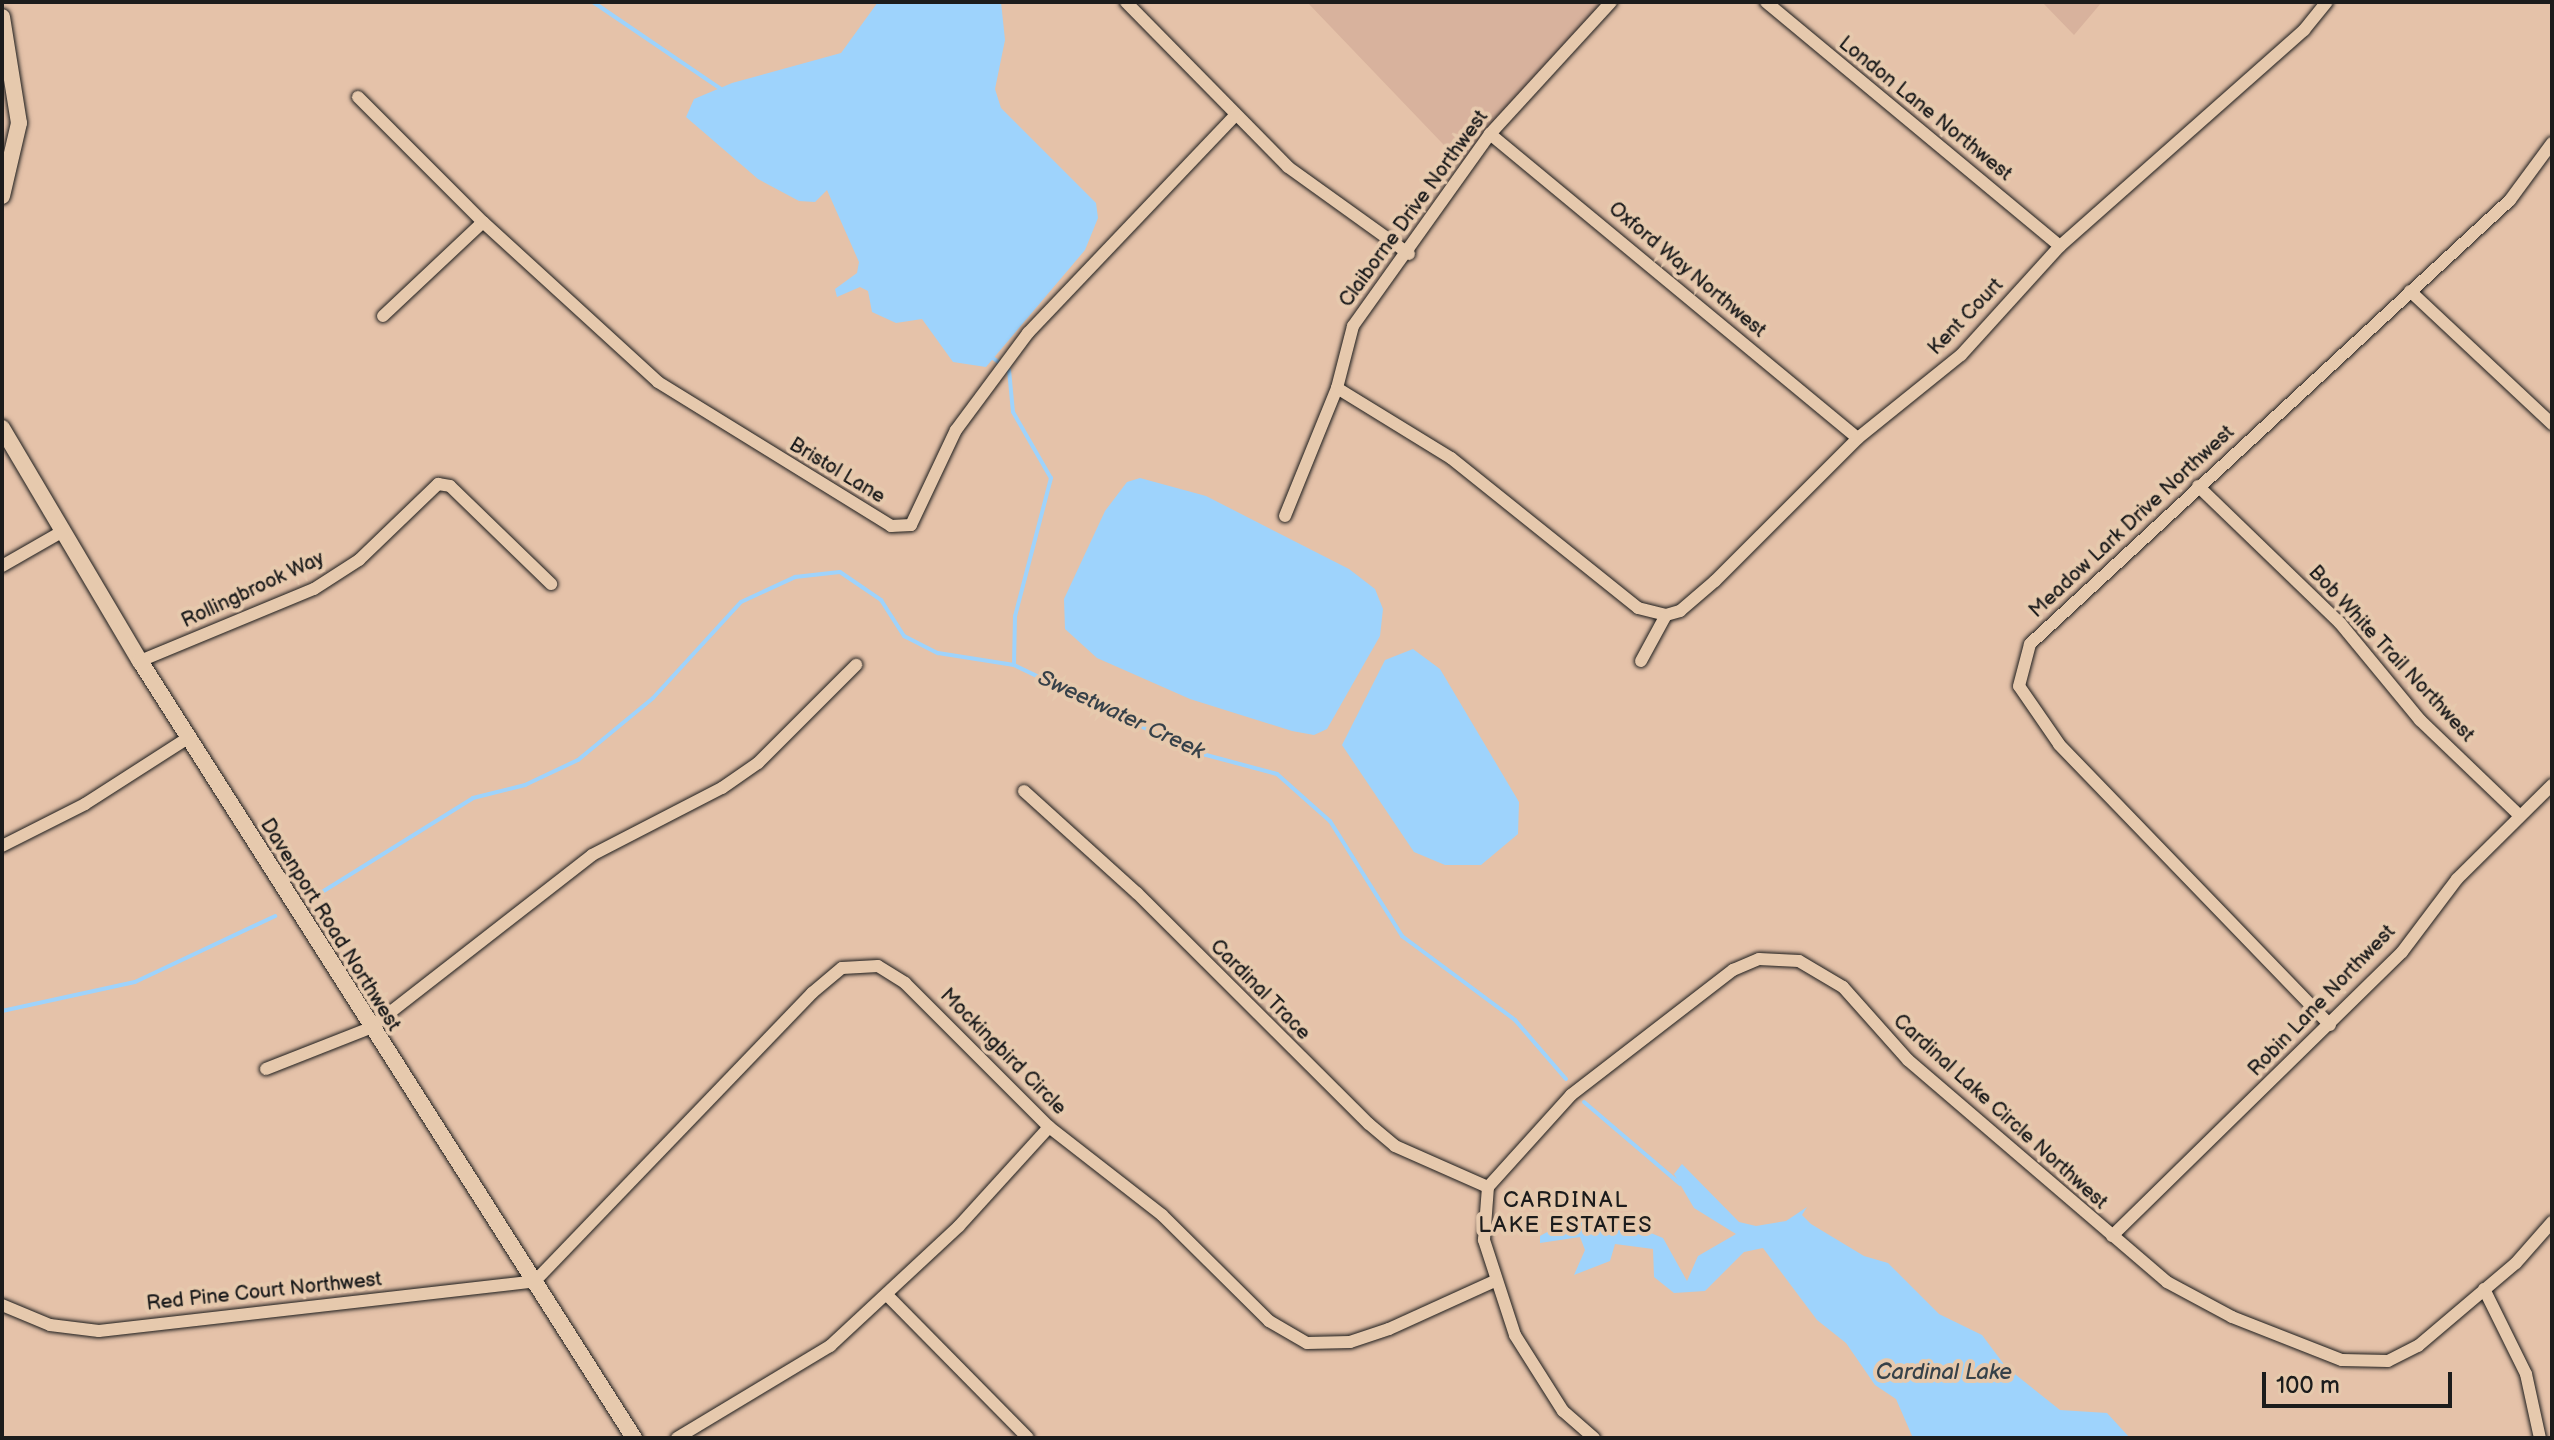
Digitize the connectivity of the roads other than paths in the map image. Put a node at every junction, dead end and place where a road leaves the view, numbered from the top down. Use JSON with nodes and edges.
{"nodes":[{"id":1,"x":1126,"y":2,"type":"edge"},
{"id":2,"x":1611,"y":2,"type":"edge"},
{"id":3,"x":1766,"y":2,"type":"edge"},
{"id":4,"x":2327,"y":2,"type":"edge"},
{"id":5,"x":2,"y":17,"type":"edge"},
{"id":6,"x":358,"y":97,"type":"dead end"},
{"id":7,"x":1235,"y":116,"type":"junction"},
{"id":8,"x":1490,"y":134,"type":"junction"},
{"id":9,"x":2552,"y":143,"type":"edge"},
{"id":10,"x":2,"y":196,"type":"edge"},
{"id":11,"x":483,"y":222,"type":"junction"},
{"id":12,"x":2060,"y":246,"type":"junction"},
{"id":13,"x":1409,"y":254,"type":"junction"},
{"id":14,"x":2410,"y":291,"type":"junction"},
{"id":15,"x":383,"y":316,"type":"dead end"},
{"id":16,"x":1337,"y":388,"type":"junction"},
{"id":17,"x":2552,"y":424,"type":"edge"},
{"id":18,"x":2,"y":428,"type":"edge"},
{"id":19,"x":1858,"y":438,"type":"junction"},
{"id":20,"x":2198,"y":486,"type":"junction"},
{"id":21,"x":1285,"y":516,"type":"dead end"},
{"id":22,"x":63,"y":531,"type":"junction"},
{"id":23,"x":2,"y":566,"type":"edge"},
{"id":24,"x":551,"y":584,"type":"dead end"},
{"id":25,"x":1666,"y":615,"type":"junction"},
{"id":26,"x":140,"y":661,"type":"junction"},
{"id":27,"x":1641,"y":661,"type":"dead end"},
{"id":28,"x":856,"y":665,"type":"dead end"},
{"id":29,"x":188,"y":738,"type":"junction"},
{"id":30,"x":2552,"y":785,"type":"edge"},
{"id":31,"x":1024,"y":791,"type":"dead end"},
{"id":32,"x":2519,"y":815,"type":"junction"},
{"id":33,"x":2,"y":846,"type":"edge"},
{"id":34,"x":2330,"y":1025,"type":"junction"},
{"id":35,"x":370,"y":1028,"type":"junction"},
{"id":36,"x":266,"y":1069,"type":"dead end"},
{"id":37,"x":1049,"y":1127,"type":"junction"},
{"id":38,"x":1488,"y":1187,"type":"junction"},
{"id":39,"x":2552,"y":1222,"type":"edge"},
{"id":40,"x":2112,"y":1236,"type":"junction"},
{"id":41,"x":535,"y":1281,"type":"junction"},
{"id":42,"x":1495,"y":1281,"type":"junction"},
{"id":43,"x":2484,"y":1289,"type":"junction"},
{"id":44,"x":888,"y":1296,"type":"junction"},
{"id":45,"x":2,"y":1305,"type":"edge"},
{"id":46,"x":634,"y":1438,"type":"edge"},
{"id":47,"x":677,"y":1438,"type":"edge"},
{"id":48,"x":1028,"y":1438,"type":"edge"},
{"id":49,"x":1594,"y":1438,"type":"edge"},
{"id":50,"x":2540,"y":1438,"type":"edge"}],
"edges":[{"from":1,"to":7,"type":"street"},
{"from":2,"to":8,"type":"street","name":"Claiborne Drive Northwest"},
{"from":3,"to":12,"type":"street","name":"London Lane Northwest"},
{"from":4,"to":12,"type":"street","name":"Kent Court"},
{"from":5,"to":10,"type":"street"},
{"from":6,"to":11,"type":"street"},
{"from":7,"to":11,"type":"street","name":"Bristol Lane"},
{"from":7,"to":13,"type":"street"},
{"from":8,"to":13,"type":"street","name":"Claiborne Drive Northwest"},
{"from":8,"to":19,"type":"street","name":"Oxford Way Northwest"},
{"from":9,"to":14,"type":"street","name":"Meadow Lark Drive Northwest"},
{"from":11,"to":15,"type":"street"},
{"from":12,"to":19,"type":"street","name":"Kent Court"},
{"from":13,"to":16,"type":"street","name":"Claiborne Drive Northwest"},
{"from":14,"to":17,"type":"street"},
{"from":14,"to":20,"type":"street","name":"Meadow Lark Drive Northwest"},
{"from":16,"to":21,"type":"street","name":"Claiborne Drive Northwest"},
{"from":16,"to":25,"type":"street"},
{"from":18,"to":22,"type":"street","name":"Davenport Road Northwest"},
{"from":19,"to":25,"type":"street","name":"Kent Court"},
{"from":20,"to":32,"type":"street","name":"Bob White Trail Northwest"},
{"from":20,"to":34,"type":"street","name":"Meadow Lark Drive Northwest"},
{"from":22,"to":23,"type":"street"},
{"from":22,"to":26,"type":"street","name":"Davenport Road Northwest"},
{"from":24,"to":26,"type":"street","name":"Rollingbrook Way"},
{"from":25,"to":27,"type":"street","name":"Kent Court"},
{"from":26,"to":29,"type":"street","name":"Davenport Road Northwest"},
{"from":28,"to":35,"type":"street"},
{"from":29,"to":33,"type":"street"},
{"from":29,"to":35,"type":"street","name":"Davenport Road Northwest"},
{"from":30,"to":32,"type":"street","name":"Robin Lane Northwest"},
{"from":31,"to":38,"type":"street","name":"Cardinal Trace"},
{"from":32,"to":34,"type":"street","name":"Robin Lane Northwest"},
{"from":34,"to":40,"type":"street","name":"Robin Lane Northwest"},
{"from":35,"to":36,"type":"street"},
{"from":35,"to":41,"type":"street","name":"Davenport Road Northwest"},
{"from":37,"to":41,"type":"street","name":"Mockingbird Circle"},
{"from":37,"to":42,"type":"street","name":"Mockingbird Circle"},
{"from":37,"to":44,"type":"street"},
{"from":38,"to":40,"type":"street","name":"Cardinal Lake Circle Northwest"},
{"from":38,"to":42,"type":"street"},
{"from":39,"to":43,"type":"street","name":"Cardinal Lake Circle Northwest"},
{"from":40,"to":43,"type":"street","name":"Cardinal Lake Circle Northwest"},
{"from":41,"to":45,"type":"street","name":"Red Pine Court Northwest"},
{"from":41,"to":46,"type":"street","name":"Davenport Road Northwest"},
{"from":42,"to":49,"type":"street"},
{"from":43,"to":50,"type":"street"},
{"from":44,"to":47,"type":"street"},
{"from":44,"to":48,"type":"street"}]}
